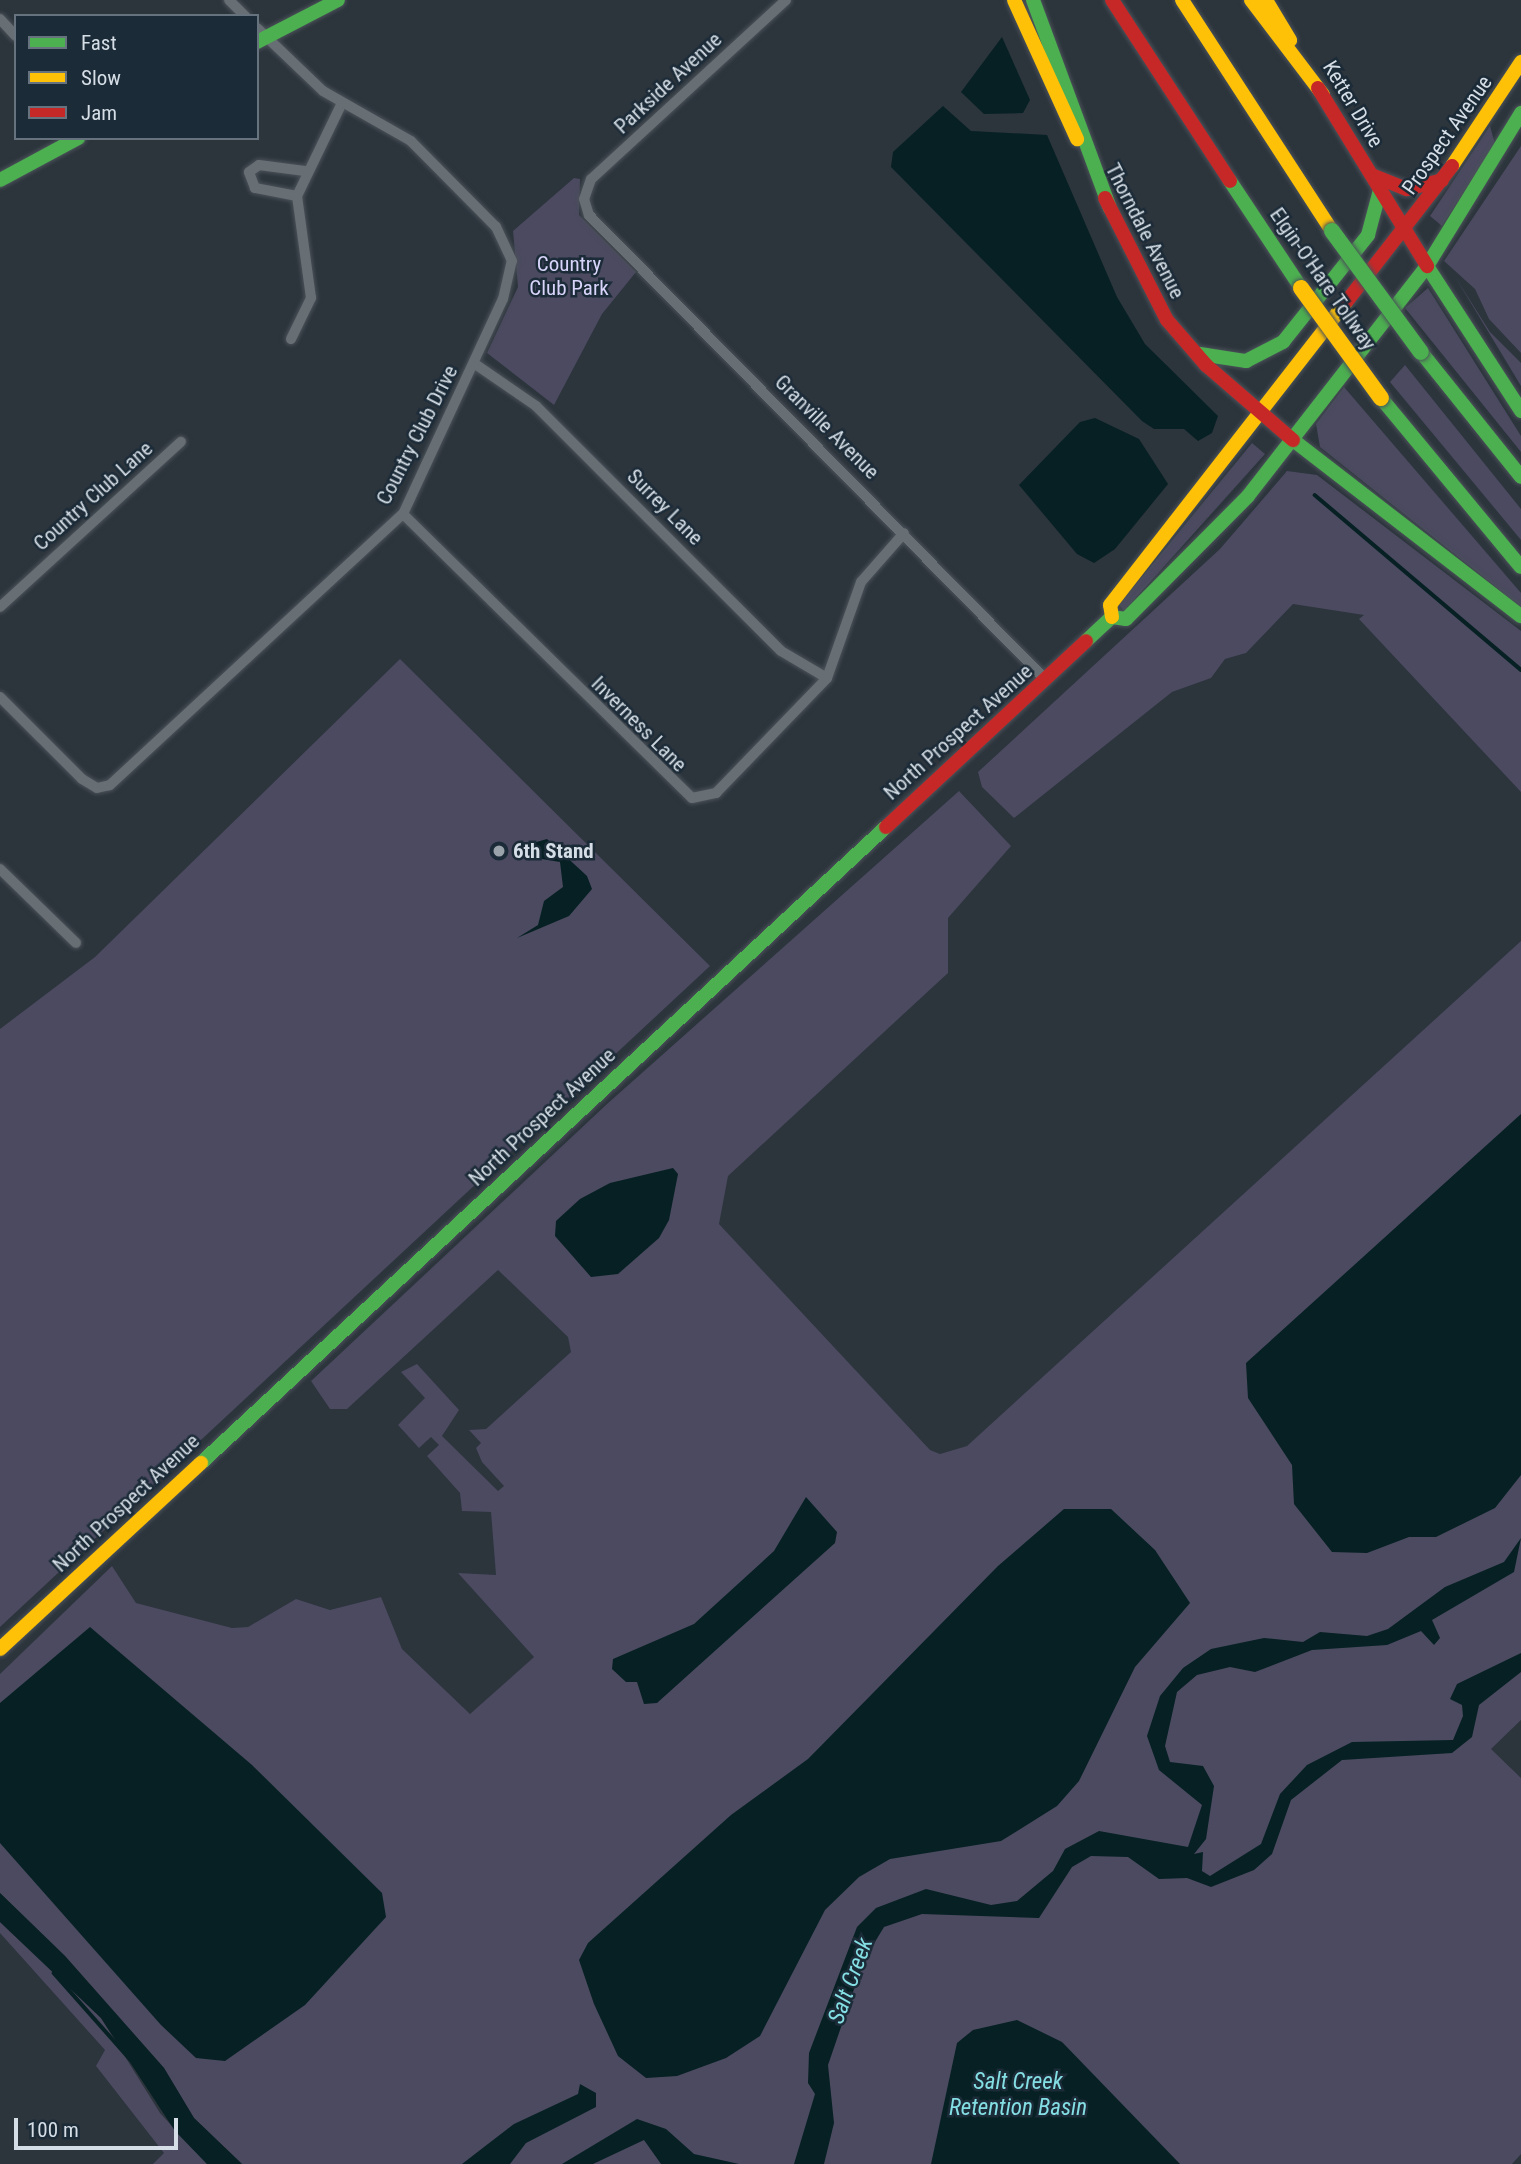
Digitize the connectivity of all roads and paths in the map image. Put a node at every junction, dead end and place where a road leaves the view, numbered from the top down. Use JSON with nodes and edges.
{"nodes":[{"id":1,"x":229,"y":0,"type":"edge"},
{"id":2,"x":338,"y":0,"type":"edge"},
{"id":3,"x":786,"y":0,"type":"edge"},
{"id":4,"x":1014,"y":0,"type":"edge"},
{"id":5,"x":1032,"y":0,"type":"edge"},
{"id":6,"x":1112,"y":0,"type":"edge"},
{"id":7,"x":1182,"y":0,"type":"edge"},
{"id":8,"x":1251,"y":0,"type":"edge"},
{"id":9,"x":1266,"y":0,"type":"edge"},
{"id":10,"x":243,"y":14,"type":"edge"},
{"id":11,"x":0,"y":19,"type":"edge"},
{"id":12,"x":14,"y":34,"type":"edge"},
{"id":13,"x":261,"y":36,"type":"edge"},
{"id":14,"x":1521,"y":62,"type":"edge"},
{"id":15,"x":1323,"y":95,"type":"junction"},
{"id":16,"x":342,"y":103,"type":"junction"},
{"id":17,"x":1521,"y":113,"type":"edge"},
{"id":18,"x":74,"y":140,"type":"edge"},
{"id":19,"x":1368,"y":170,"type":"junction"},
{"id":20,"x":305,"y":171,"type":"junction"},
{"id":21,"x":0,"y":180,"type":"edge"},
{"id":22,"x":1442,"y":180,"type":"junction"},
{"id":23,"x":1380,"y":190,"type":"junction"},
{"id":24,"x":297,"y":196,"type":"junction"},
{"id":25,"x":584,"y":199,"type":"joint"},
{"id":26,"x":1110,"y":208,"type":"junction"},
{"id":27,"x":1403,"y":229,"type":"junction"},
{"id":28,"x":1427,"y":266,"type":"junction"},
{"id":29,"x":291,"y":339,"type":"dead end"},
{"id":30,"x":1200,"y":354,"type":"junction"},
{"id":31,"x":475,"y":364,"type":"junction"},
{"id":32,"x":1521,"y":411,"type":"edge"},
{"id":33,"x":1261,"y":414,"type":"junction"},
{"id":34,"x":1293,"y":440,"type":"junction"},
{"id":35,"x":181,"y":442,"type":"dead end"},
{"id":36,"x":1521,"y":477,"type":"edge"},
{"id":37,"x":403,"y":514,"type":"junction"},
{"id":38,"x":904,"y":533,"type":"junction"},
{"id":39,"x":1521,"y":567,"type":"edge"},
{"id":40,"x":0,"y":607,"type":"edge"},
{"id":41,"x":1521,"y":616,"type":"edge"},
{"id":42,"x":1112,"y":617,"type":"junction"},
{"id":43,"x":827,"y":678,"type":"junction"},
{"id":44,"x":1046,"y":680,"type":"junction"},
{"id":45,"x":0,"y":697,"type":"edge"},
{"id":46,"x":0,"y":869,"type":"edge"},
{"id":47,"x":76,"y":943,"type":"dead end"},
{"id":48,"x":0,"y":1649,"type":"edge"}],
"edges":[{"from":1,"to":10,"type":"street"},
{"from":2,"to":13,"type":"main road"},
{"from":3,"to":25,"type":"street","name":"Parkside Avenue"},
{"from":4,"to":26,"type":"main road","name":"Thorndale Avenue"},
{"from":5,"to":26,"type":"main road"},
{"from":6,"to":39,"type":"main road","name":"Elgin-O'Hare Tollway","bridge":true},
{"from":7,"to":36,"type":"main road","name":"Elgin-O'Hare Tollway","bridge":true},
{"from":8,"to":15,"type":"main road"},
{"from":9,"to":15,"type":"main road","name":"Ketter Drive"},
{"from":11,"to":12,"type":"street"},
{"from":13,"to":16,"type":"street","name":"Country Club Drive"},
{"from":14,"to":22,"type":"main road","name":"Prospect Avenue"},
{"from":15,"to":19,"type":"main road","name":"Ketter Drive"},
{"from":16,"to":20,"type":"street"},
{"from":16,"to":31,"type":"street","name":"Country Club Drive"},
{"from":17,"to":28,"type":"main road"},
{"from":18,"to":21,"type":"main road"},
{"from":19,"to":22,"type":"main road"},
{"from":19,"to":23,"type":"main road","name":"Ketter Drive"},
{"from":20,"to":24,"type":"street"},
{"from":20,"to":24,"type":"street"},
{"from":22,"to":27,"type":"main road","name":"Prospect Avenue"},
{"from":23,"to":27,"type":"main road","name":"Ketter Drive"},
{"from":23,"to":30,"type":"main road"},
{"from":24,"to":29,"type":"street"},
{"from":25,"to":38,"type":"street","name":"Granville Avenue"},
{"from":26,"to":30,"type":"main road","name":"Thorndale Avenue"},
{"from":27,"to":28,"type":"main road","name":"Ketter Drive"},
{"from":27,"to":33,"type":"main road","name":"North Prospect Avenue"},
{"from":28,"to":32,"type":"main road","name":"Ketter Drive"},
{"from":28,"to":34,"type":"main road","name":"North Prospect Avenue"},
{"from":30,"to":33,"type":"main road","name":"Thorndale Avenue"},
{"from":31,"to":37,"type":"street","name":"Country Club Drive"},
{"from":31,"to":43,"type":"street","name":"Surrey Lane"},
{"from":33,"to":34,"type":"main road","name":"Thorndale Avenue"},
{"from":33,"to":42,"type":"main road","name":"North Prospect Avenue"},
{"from":34,"to":41,"type":"main road","name":"Thorndale Avenue"},
{"from":34,"to":42,"type":"main road","name":"North Prospect Avenue"},
{"from":35,"to":40,"type":"street","name":"Country Club Lane"},
{"from":37,"to":43,"type":"street","name":"Inverness Lane"},
{"from":37,"to":45,"type":"street","name":"Country Club Drive"},
{"from":38,"to":43,"type":"street","name":"Inverness Lane"},
{"from":38,"to":44,"type":"street","name":"Granville Avenue"},
{"from":42,"to":44,"type":"main road","name":"North Prospect Avenue"},
{"from":44,"to":48,"type":"main road","name":"North Prospect Avenue"},
{"from":46,"to":47,"type":"street"}]}
